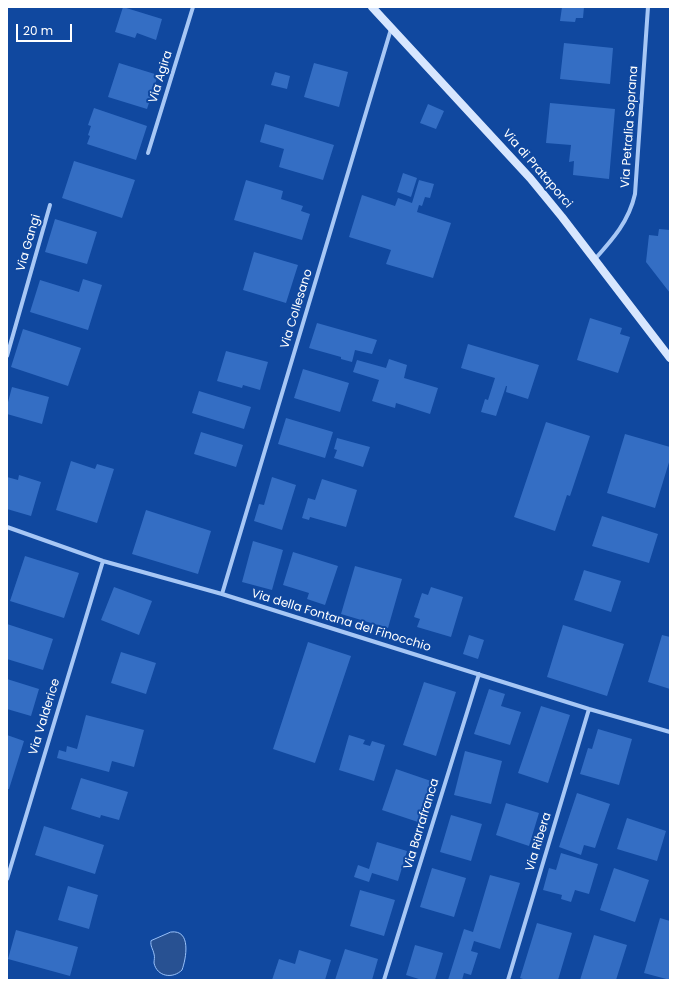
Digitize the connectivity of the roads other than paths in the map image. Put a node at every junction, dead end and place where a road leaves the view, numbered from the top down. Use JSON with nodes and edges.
{"nodes":[{"id":1,"x":193,"y":7,"type":"edge"},
{"id":2,"x":372,"y":7,"type":"edge"},
{"id":3,"x":648,"y":7,"type":"edge"},
{"id":4,"x":391,"y":29,"type":"junction"},
{"id":5,"x":148,"y":153,"type":"dead end"},
{"id":6,"x":50,"y":205,"type":"dead end"},
{"id":7,"x":595,"y":259,"type":"junction"},
{"id":8,"x":7,"y":356,"type":"edge"},
{"id":9,"x":670,"y":358,"type":"edge"},
{"id":10,"x":7,"y":528,"type":"edge"},
{"id":11,"x":103,"y":561,"type":"junction"},
{"id":12,"x":222,"y":594,"type":"junction"},
{"id":13,"x":479,"y":674,"type":"junction"},
{"id":14,"x":590,"y":709,"type":"junction"},
{"id":15,"x":670,"y":732,"type":"edge"},
{"id":16,"x":7,"y":879,"type":"edge"},
{"id":17,"x":384,"y":980,"type":"edge"},
{"id":18,"x":508,"y":980,"type":"edge"}],
"edges":[{"from":1,"to":5,"type":"street","name":"Via Agira"},
{"from":2,"to":4,"type":"street","name":"Via di Prataporci"},
{"from":3,"to":7,"type":"street","name":"Via Petralia Soprana"},
{"from":4,"to":7,"type":"street","name":"Via di Prataporci"},
{"from":4,"to":12,"type":"street","name":"Via Collesano"},
{"from":6,"to":8,"type":"street","name":"Via Gangi"},
{"from":7,"to":9,"type":"street","name":"Via di Prataporci"},
{"from":10,"to":11,"type":"street","name":"Via della Fontana del Finocchio"},
{"from":11,"to":12,"type":"street","name":"Via della Fontana del Finocchio"},
{"from":11,"to":16,"type":"street","name":"Via Valderice"},
{"from":12,"to":13,"type":"street","name":"Via della Fontana del Finocchio"},
{"from":13,"to":14,"type":"street","name":"Via della Fontana del Finocchio"},
{"from":13,"to":17,"type":"street","name":"Via Barrafranca"},
{"from":14,"to":15,"type":"street","name":"Via della Fontana del Finocchio"},
{"from":14,"to":18,"type":"street","name":"Via Ribera"}]}
